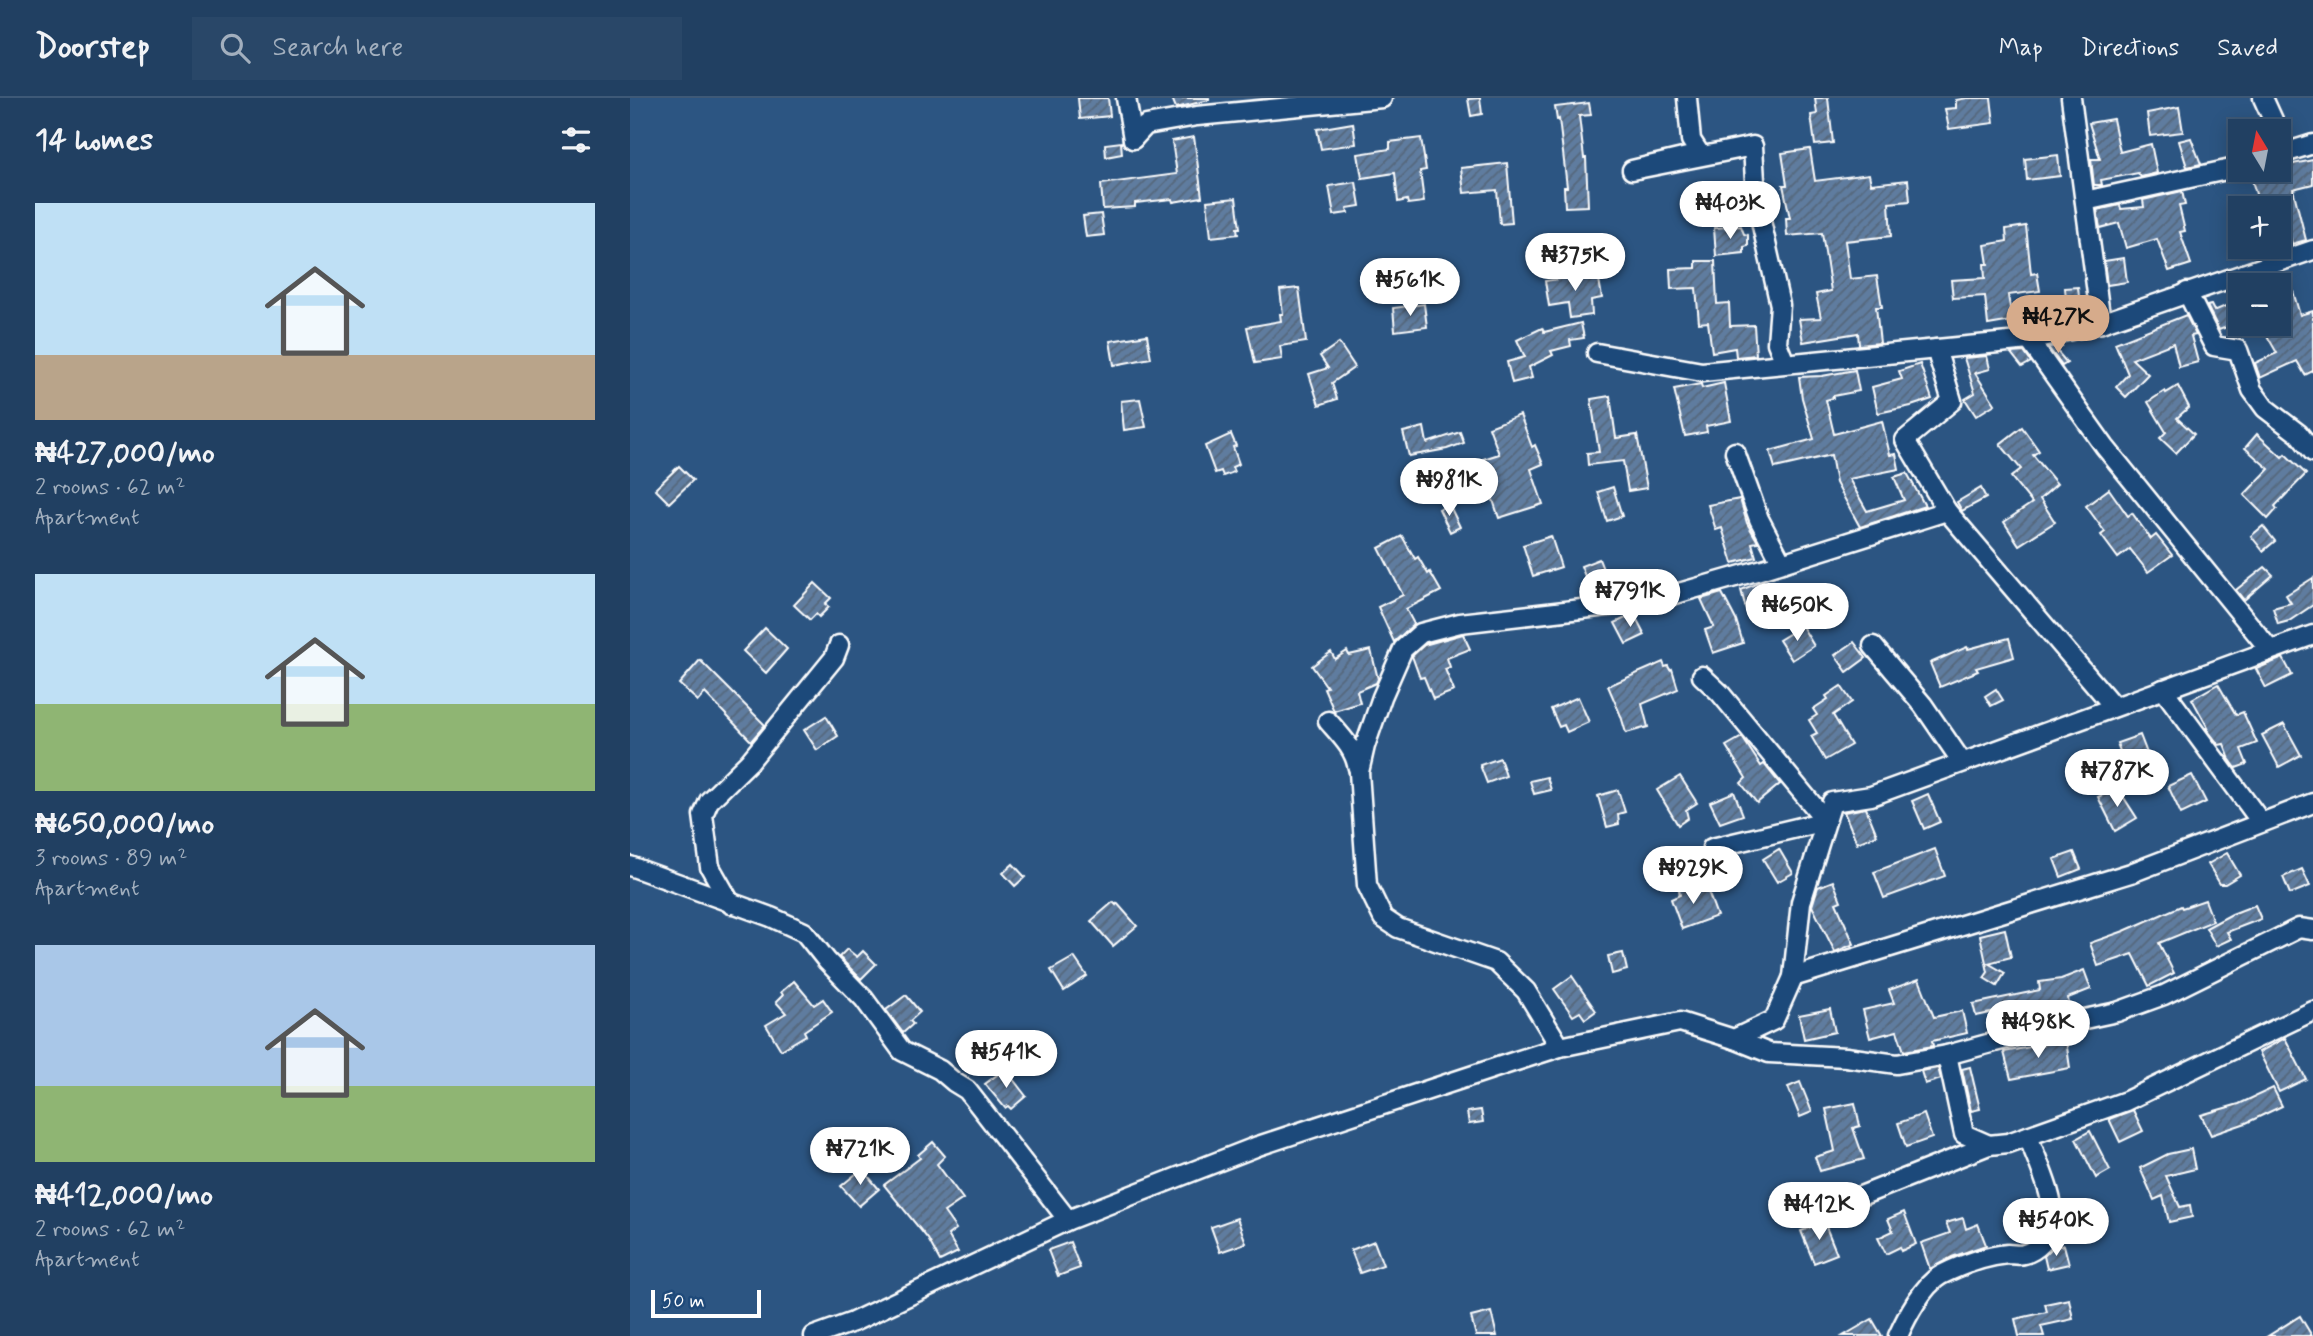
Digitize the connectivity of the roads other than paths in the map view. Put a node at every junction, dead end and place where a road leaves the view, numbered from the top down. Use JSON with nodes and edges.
{"nodes":[{"id":1,"x":1126,"y":98,"type":"edge"},
{"id":2,"x":1382,"y":98,"type":"edge"},
{"id":3,"x":1687,"y":98,"type":"edge"},
{"id":4,"x":2071,"y":98,"type":"edge"},
{"id":5,"x":2263,"y":98,"type":"edge"},
{"id":6,"x":1296,"y":102,"type":"edge"},
{"id":7,"x":2272,"y":119,"type":"edge"},
{"id":8,"x":2313,"y":144,"type":"edge"},
{"id":9,"x":2291,"y":151,"type":"edge"},
{"id":10,"x":2228,"y":170,"type":"edge"},
{"id":11,"x":2085,"y":201,"type":"junction"},
{"id":12,"x":2313,"y":250,"type":"edge"},
{"id":13,"x":2188,"y":292,"type":"junction"},
{"id":14,"x":2101,"y":323,"type":"junction"},
{"id":15,"x":2029,"y":340,"type":"junction"},
{"id":16,"x":1936,"y":349,"type":"junction"},
{"id":17,"x":1597,"y":353,"type":"dead end"},
{"id":18,"x":1785,"y":363,"type":"junction"},
{"id":19,"x":2306,"y":438,"type":"edge"},
{"id":20,"x":1735,"y":452,"type":"dead end"},
{"id":21,"x":2313,"y":452,"type":"edge"},
{"id":22,"x":1947,"y":511,"type":"junction"},
{"id":23,"x":1782,"y":563,"type":"junction"},
{"id":24,"x":2313,"y":635,"type":"edge"},
{"id":25,"x":839,"y":645,"type":"dead end"},
{"id":26,"x":1873,"y":646,"type":"dead end"},
{"id":27,"x":2270,"y":650,"type":"junction"},
{"id":28,"x":1702,"y":676,"type":"dead end"},
{"id":29,"x":2163,"y":689,"type":"junction"},
{"id":30,"x":2114,"y":707,"type":"junction"},
{"id":31,"x":1328,"y":721,"type":"dead end"},
{"id":32,"x":1962,"y":762,"type":"junction"},
{"id":33,"x":1359,"y":772,"type":"junction"},
{"id":34,"x":2313,"y":803,"type":"edge"},
{"id":35,"x":1826,"y":821,"type":"junction"},
{"id":36,"x":2261,"y":822,"type":"junction"},
{"id":37,"x":1712,"y":848,"type":"dead end"},
{"id":38,"x":630,"y":866,"type":"edge"},
{"id":39,"x":731,"y":904,"type":"junction"},
{"id":40,"x":2313,"y":930,"type":"edge"},
{"id":41,"x":1793,"y":977,"type":"junction"},
{"id":42,"x":2313,"y":1012,"type":"edge"},
{"id":43,"x":1734,"y":1039,"type":"junction"},
{"id":44,"x":1560,"y":1047,"type":"junction"},
{"id":45,"x":1947,"y":1055,"type":"junction"},
{"id":46,"x":2028,"y":1136,"type":"junction"},
{"id":47,"x":1989,"y":1145,"type":"junction"},
{"id":48,"x":1858,"y":1197,"type":"dead end"},
{"id":49,"x":1068,"y":1220,"type":"junction"},
{"id":50,"x":814,"y":1336,"type":"edge"},
{"id":51,"x":1898,"y":1336,"type":"edge"}],
"edges":[{"from":1,"to":6,"type":"street"},
{"from":2,"to":6,"type":"street"},
{"from":3,"to":18,"type":"street"},
{"from":4,"to":11,"type":"street"},
{"from":5,"to":7,"type":"street"},
{"from":8,"to":9,"type":"street"},
{"from":10,"to":11,"type":"street"},
{"from":11,"to":14,"type":"street"},
{"from":12,"to":13,"type":"street"},
{"from":13,"to":14,"type":"street"},
{"from":13,"to":19,"type":"street"},
{"from":14,"to":15,"type":"street"},
{"from":15,"to":16,"type":"street"},
{"from":15,"to":27,"type":"street"},
{"from":16,"to":18,"type":"street"},
{"from":16,"to":22,"type":"street"},
{"from":17,"to":18,"type":"street"},
{"from":19,"to":21,"type":"street"},
{"from":20,"to":23,"type":"street"},
{"from":22,"to":23,"type":"street"},
{"from":22,"to":30,"type":"street"},
{"from":23,"to":33,"type":"street"},
{"from":24,"to":27,"type":"street"},
{"from":25,"to":39,"type":"street"},
{"from":26,"to":32,"type":"street"},
{"from":27,"to":29,"type":"street"},
{"from":28,"to":35,"type":"street"},
{"from":29,"to":30,"type":"street"},
{"from":29,"to":36,"type":"street"},
{"from":30,"to":32,"type":"street"},
{"from":31,"to":33,"type":"street"},
{"from":32,"to":35,"type":"street"},
{"from":33,"to":44,"type":"street"},
{"from":34,"to":36,"type":"street"},
{"from":35,"to":37,"type":"street"},
{"from":35,"to":41,"type":"street"},
{"from":36,"to":41,"type":"street"},
{"from":38,"to":39,"type":"street"},
{"from":39,"to":49,"type":"street"},
{"from":40,"to":45,"type":"street"},
{"from":41,"to":43,"type":"street"},
{"from":42,"to":46,"type":"street"},
{"from":43,"to":44,"type":"street"},
{"from":43,"to":45,"type":"street"},
{"from":44,"to":49,"type":"street"},
{"from":45,"to":47,"type":"street"},
{"from":46,"to":47,"type":"street"},
{"from":46,"to":51,"type":"street"},
{"from":47,"to":48,"type":"street"},
{"from":49,"to":50,"type":"street"}]}
